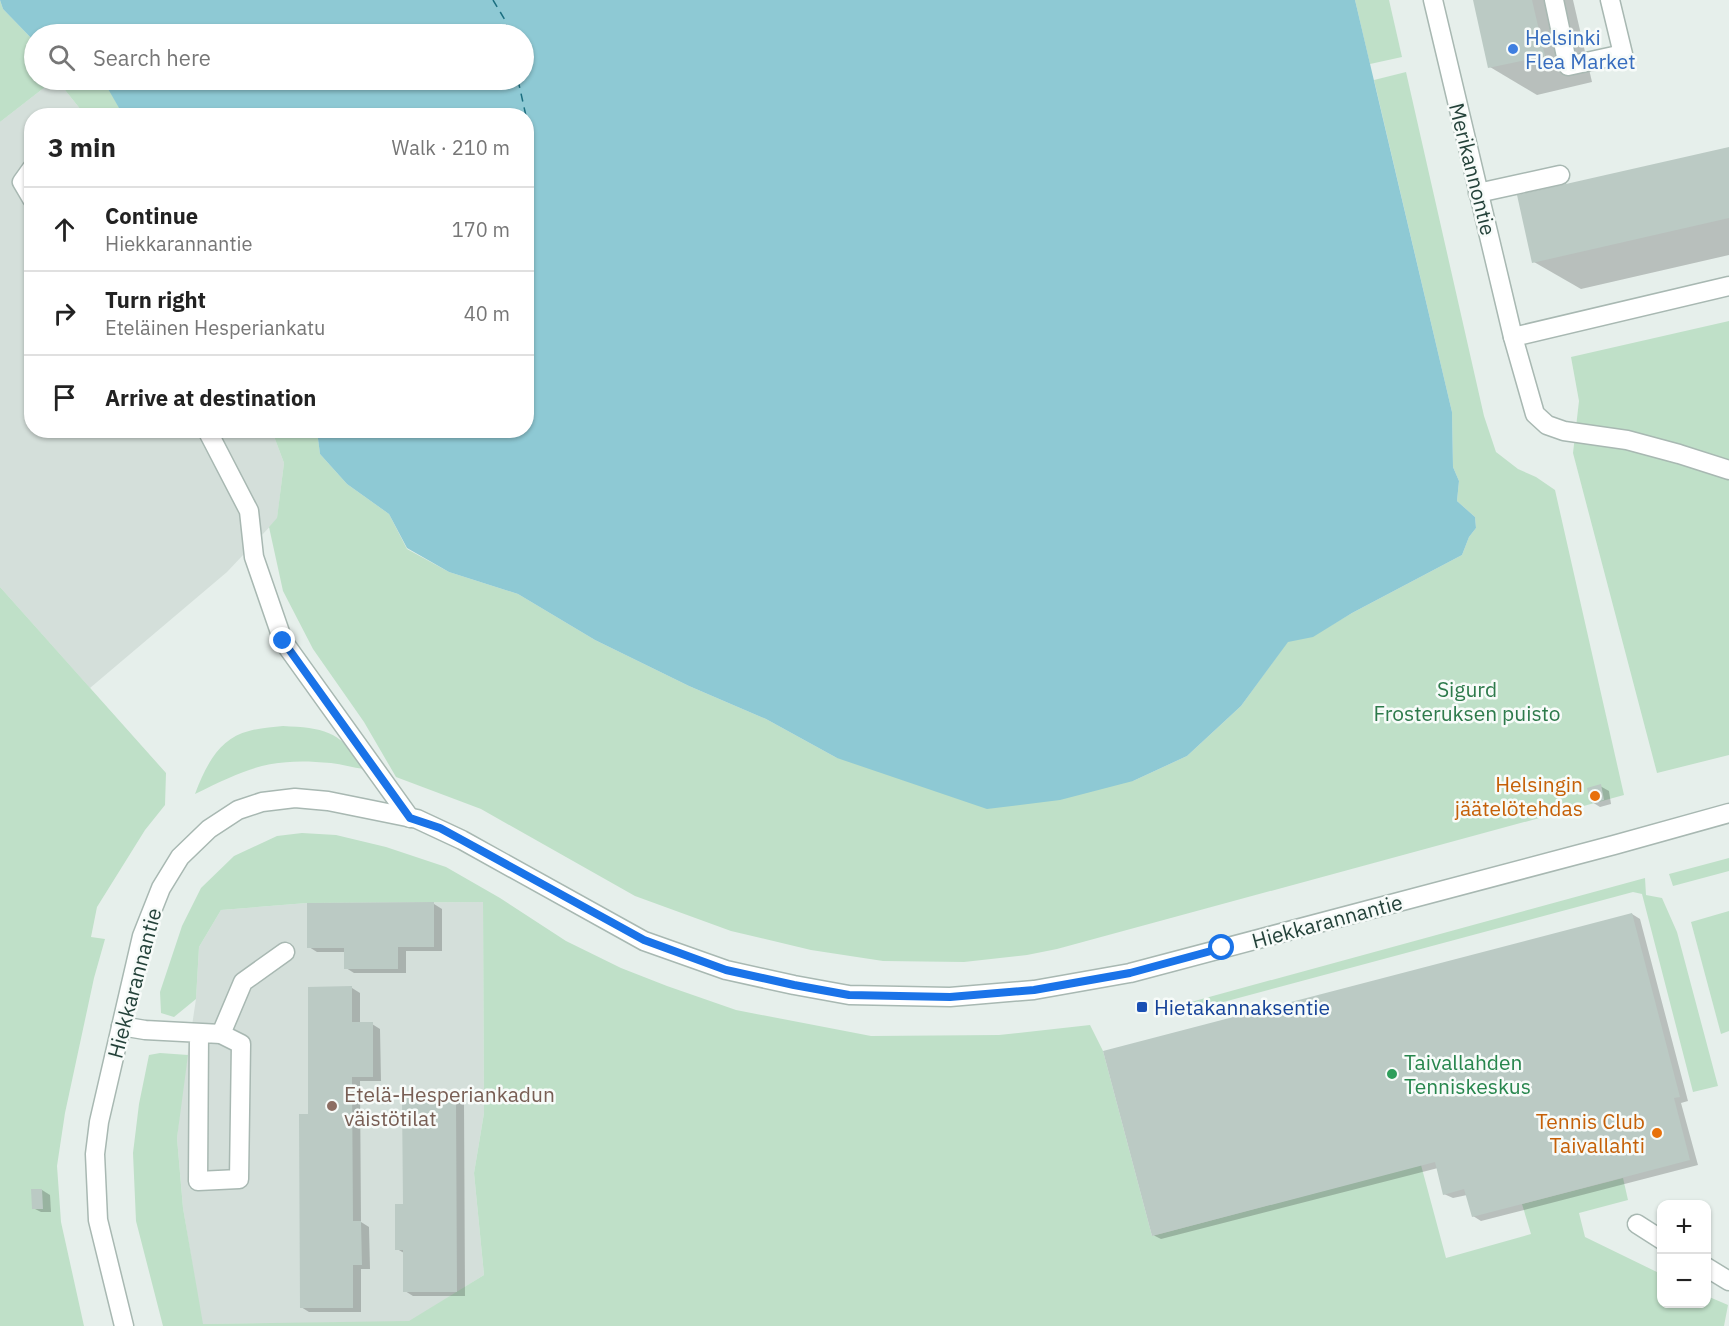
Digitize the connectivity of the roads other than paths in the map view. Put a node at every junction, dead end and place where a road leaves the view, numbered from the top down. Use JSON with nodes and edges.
{"nodes":[{"id":1,"x":1433,"y":0,"type":"edge"},
{"id":2,"x":1554,"y":0,"type":"edge"},
{"id":3,"x":1610,"y":0,"type":"edge"},
{"id":4,"x":1560,"y":175,"type":"dead end"},
{"id":5,"x":1478,"y":193,"type":"junction"},
{"id":6,"x":1729,"y":286,"type":"edge"},
{"id":7,"x":1513,"y":338,"type":"junction"},
{"id":8,"x":211,"y":438,"type":"edge"},
{"id":9,"x":1729,"y":470,"type":"edge"},
{"id":10,"x":1729,"y":813,"type":"edge"},
{"id":11,"x":410,"y":818,"type":"junction"},
{"id":12,"x":285,"y":952,"type":"dead end"},
{"id":13,"x":121,"y":1026,"type":"junction"},
{"id":14,"x":199,"y":1033,"type":"junction"},
{"id":15,"x":220,"y":1034,"type":"junction"},
{"id":16,"x":1636,"y":1224,"type":"dead end"},
{"id":17,"x":1657,"y":1236,"type":"edge"},
{"id":18,"x":1711,"y":1270,"type":"edge"},
{"id":19,"x":1729,"y":1281,"type":"edge"},
{"id":20,"x":124,"y":1326,"type":"edge"}],
"edges":[{"from":1,"to":5,"type":"street","name":"Merikannontie"},
{"from":2,"to":3,"type":"street"},
{"from":4,"to":5,"type":"street"},
{"from":5,"to":7,"type":"street","name":"Merikannontie"},
{"from":6,"to":7,"type":"street"},
{"from":7,"to":9,"type":"street"},
{"from":8,"to":11,"type":"street"},
{"from":10,"to":11,"type":"street","name":"Hiekkarannantie"},
{"from":11,"to":13,"type":"street","name":"Hiekkarannantie"},
{"from":12,"to":15,"type":"street"},
{"from":13,"to":14,"type":"street"},
{"from":13,"to":20,"type":"street","name":"Hiekkarannantie"},
{"from":14,"to":15,"type":"street"},
{"from":14,"to":15,"type":"street"},
{"from":16,"to":17,"type":"street"},
{"from":18,"to":19,"type":"street"}]}
